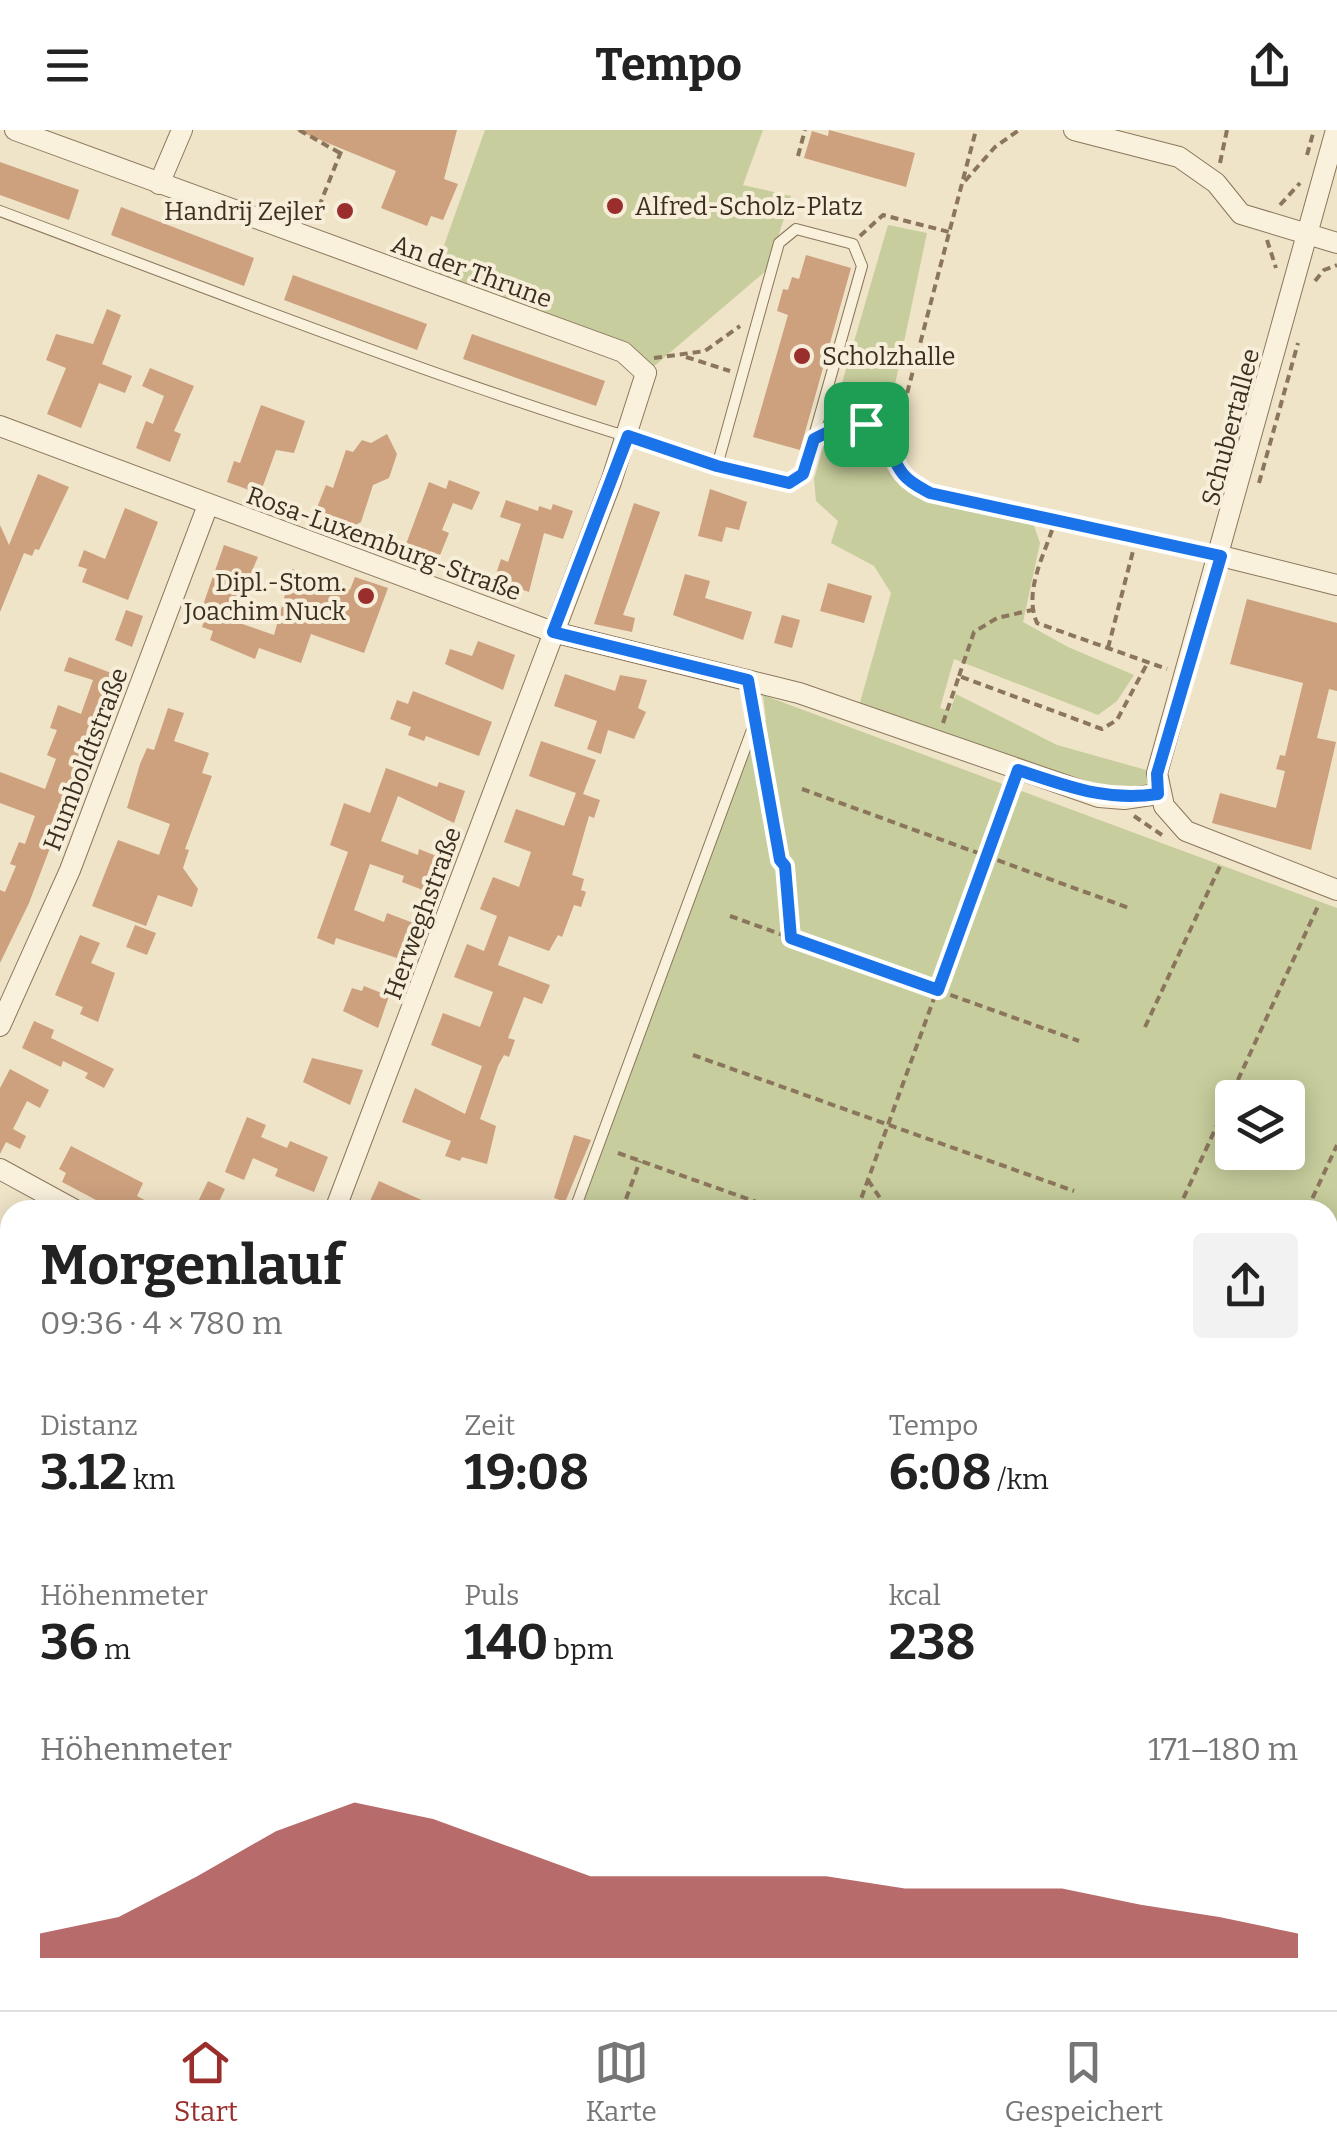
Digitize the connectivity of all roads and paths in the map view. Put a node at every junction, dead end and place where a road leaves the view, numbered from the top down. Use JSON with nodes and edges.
{"nodes":[{"id":1,"x":15,"y":130,"type":"edge"},
{"id":2,"x":182,"y":130,"type":"edge"},
{"id":3,"x":299,"y":130,"type":"edge"},
{"id":4,"x":805,"y":130,"type":"edge"},
{"id":5,"x":976,"y":130,"type":"edge"},
{"id":6,"x":1020,"y":130,"type":"edge"},
{"id":7,"x":1074,"y":130,"type":"edge"},
{"id":8,"x":1226,"y":130,"type":"edge"},
{"id":9,"x":1336,"y":130,"type":"edge"},
{"id":10,"x":798,"y":156,"type":"dead end"},
{"id":11,"x":962,"y":183,"type":"junction"},
{"id":12,"x":1216,"y":183,"type":"junction"},
{"id":13,"x":159,"y":184,"type":"junction"},
{"id":14,"x":0,"y":211,"type":"edge"},
{"id":15,"x":949,"y":232,"type":"junction"},
{"id":16,"x":1308,"y":235,"type":"junction"},
{"id":17,"x":307,"y":238,"type":"junction"},
{"id":18,"x":1337,"y":243,"type":"edge"},
{"id":19,"x":853,"y":244,"type":"junction"},
{"id":20,"x":1337,"y":265,"type":"edge"},
{"id":21,"x":1314,"y":285,"type":"dead end"},
{"id":22,"x":760,"y":310,"type":"junction"},
{"id":23,"x":1300,"y":337,"type":"dead end"},
{"id":24,"x":682,"y":356,"type":"junction"},
{"id":25,"x":638,"y":361,"type":"junction"},
{"id":26,"x":741,"y":375,"type":"junction"},
{"id":27,"x":0,"y":426,"type":"edge"},
{"id":28,"x":628,"y":436,"type":"junction"},
{"id":29,"x":814,"y":439,"type":"junction"},
{"id":30,"x":893,"y":448,"type":"junction"},
{"id":31,"x":717,"y":466,"type":"junction"},
{"id":32,"x":1256,"y":493,"type":"dead end"},
{"id":33,"x":983,"y":502,"type":"joint"},
{"id":34,"x":208,"y":505,"type":"junction"},
{"id":35,"x":1056,"y":519,"type":"junction"},
{"id":36,"x":1136,"y":537,"type":"junction"},
{"id":37,"x":1221,"y":556,"type":"junction"},
{"id":38,"x":1337,"y":586,"type":"edge"},
{"id":39,"x":1032,"y":610,"type":"junction"},
{"id":40,"x":553,"y":632,"type":"junction"},
{"id":41,"x":1108,"y":648,"type":"junction"},
{"id":42,"x":1148,"y":662,"type":"junction"},
{"id":43,"x":959,"y":676,"type":"junction"},
{"id":44,"x":1186,"y":676,"type":"junction"},
{"id":45,"x":748,"y":680,"type":"junction"},
{"id":46,"x":756,"y":719,"type":"junction"},
{"id":47,"x":936,"y":742,"type":"junction"},
{"id":48,"x":1018,"y":770,"type":"junction"},
{"id":49,"x":802,"y":790,"type":"dead end"},
{"id":50,"x":1158,"y":794,"type":"junction"},
{"id":51,"x":1229,"y":846,"type":"junction"},
{"id":52,"x":987,"y":856,"type":"junction"},
{"id":53,"x":786,"y":877,"type":"joint"},
{"id":54,"x":1332,"y":888,"type":"edge"},
{"id":55,"x":1129,"y":908,"type":"dead end"},
{"id":56,"x":730,"y":916,"type":"dead end"},
{"id":57,"x":791,"y":938,"type":"junction"},
{"id":58,"x":938,"y":990,"type":"junction"},
{"id":59,"x":0,"y":1026,"type":"edge"},
{"id":60,"x":1146,"y":1026,"type":"dead end"},
{"id":61,"x":1079,"y":1041,"type":"dead end"},
{"id":62,"x":693,"y":1056,"type":"dead end"},
{"id":63,"x":889,"y":1124,"type":"junction"},
{"id":64,"x":1337,"y":1145,"type":"edge"},
{"id":65,"x":618,"y":1152,"type":"dead end"},
{"id":66,"x":640,"y":1161,"type":"junction"},
{"id":67,"x":0,"y":1169,"type":"edge"},
{"id":68,"x":868,"y":1180,"type":"junction"},
{"id":69,"x":1074,"y":1192,"type":"dead end"},
{"id":70,"x":626,"y":1199,"type":"dead end"},
{"id":71,"x":57,"y":1200,"type":"edge"},
{"id":72,"x":339,"y":1200,"type":"edge"},
{"id":73,"x":578,"y":1200,"type":"edge"},
{"id":74,"x":751,"y":1200,"type":"edge"},
{"id":75,"x":861,"y":1200,"type":"edge"},
{"id":76,"x":881,"y":1200,"type":"edge"},
{"id":77,"x":1183,"y":1200,"type":"edge"},
{"id":78,"x":1312,"y":1200,"type":"edge"}],
"edges":[{"from":1,"to":13,"type":"street","name":"An der Thrune"},
{"from":2,"to":13,"type":"street"},
{"from":3,"to":17,"type":"path"},
{"from":4,"to":10,"type":"path"},
{"from":5,"to":11,"type":"path"},
{"from":6,"to":11,"type":"path"},
{"from":7,"to":12,"type":"street"},
{"from":8,"to":12,"type":"path"},
{"from":9,"to":16,"type":"street","name":"Schubertallee"},
{"from":11,"to":15,"type":"path"},
{"from":12,"to":16,"type":"street"},
{"from":13,"to":17,"type":"street","name":"An der Thrune"},
{"from":14,"to":28,"type":"lane"},
{"from":15,"to":19,"type":"path"},
{"from":15,"to":30,"type":"path"},
{"from":16,"to":18,"type":"street"},
{"from":16,"to":37,"type":"street","name":"Schubertallee"},
{"from":17,"to":25,"type":"street","name":"An der Thrune"},
{"from":19,"to":22,"type":"lane"},
{"from":19,"to":29,"type":"lane"},
{"from":20,"to":21,"type":"path"},
{"from":22,"to":24,"type":"path"},
{"from":22,"to":26,"type":"lane"},
{"from":23,"to":32,"type":"path"},
{"from":24,"to":25,"type":"path"},
{"from":24,"to":26,"type":"path"},
{"from":25,"to":28,"type":"street"},
{"from":26,"to":31,"type":"lane"},
{"from":27,"to":34,"type":"street","name":"Rosa-Luxemburg-Straße"},
{"from":28,"to":31,"type":"lane"},
{"from":28,"to":40,"type":"street"},
{"from":29,"to":30,"type":"path"},
{"from":29,"to":31,"type":"lane"},
{"from":30,"to":33,"type":"path"},
{"from":33,"to":35,"type":"lane"},
{"from":34,"to":40,"type":"street","name":"Rosa-Luxemburg-Straße"},
{"from":34,"to":59,"type":"street","name":"Humboldtstraße"},
{"from":35,"to":36,"type":"lane"},
{"from":35,"to":39,"type":"path"},
{"from":36,"to":37,"type":"lane"},
{"from":36,"to":41,"type":"path"},
{"from":37,"to":38,"type":"street"},
{"from":37,"to":44,"type":"street","name":"Schubertallee"},
{"from":39,"to":41,"type":"path"},
{"from":39,"to":43,"type":"path"},
{"from":40,"to":45,"type":"street","name":"Rosa-Luxemburg-Straße"},
{"from":40,"to":72,"type":"street","name":"Herweghstraße"},
{"from":41,"to":42,"type":"path"},
{"from":42,"to":43,"type":"path"},
{"from":42,"to":44,"type":"path"},
{"from":43,"to":47,"type":"path"},
{"from":44,"to":50,"type":"street","name":"Schubertallee"},
{"from":45,"to":46,"type":"lane"},
{"from":45,"to":47,"type":"street","name":"Rosa-Luxemburg-Straße"},
{"from":46,"to":53,"type":"lane"},
{"from":46,"to":73,"type":"lane"},
{"from":47,"to":48,"type":"street","name":"Rosa-Luxemburg-Straße"},
{"from":48,"to":50,"type":"street","name":"Rosa-Luxemburg-Straße"},
{"from":48,"to":52,"type":"path"},
{"from":49,"to":52,"type":"path"},
{"from":50,"to":51,"type":"street"},
{"from":51,"to":54,"type":"street"},
{"from":51,"to":60,"type":"path"},
{"from":52,"to":55,"type":"path"},
{"from":52,"to":58,"type":"path"},
{"from":53,"to":57,"type":"path"},
{"from":54,"to":77,"type":"path"},
{"from":56,"to":57,"type":"path"},
{"from":57,"to":58,"type":"path"},
{"from":58,"to":61,"type":"path"},
{"from":58,"to":63,"type":"path"},
{"from":62,"to":63,"type":"path"},
{"from":63,"to":68,"type":"path"},
{"from":63,"to":69,"type":"path"},
{"from":64,"to":78,"type":"path"},
{"from":65,"to":66,"type":"path"},
{"from":66,"to":70,"type":"path"},
{"from":66,"to":74,"type":"path"},
{"from":67,"to":71,"type":"street"},
{"from":68,"to":75,"type":"path"},
{"from":68,"to":76,"type":"path"}]}
